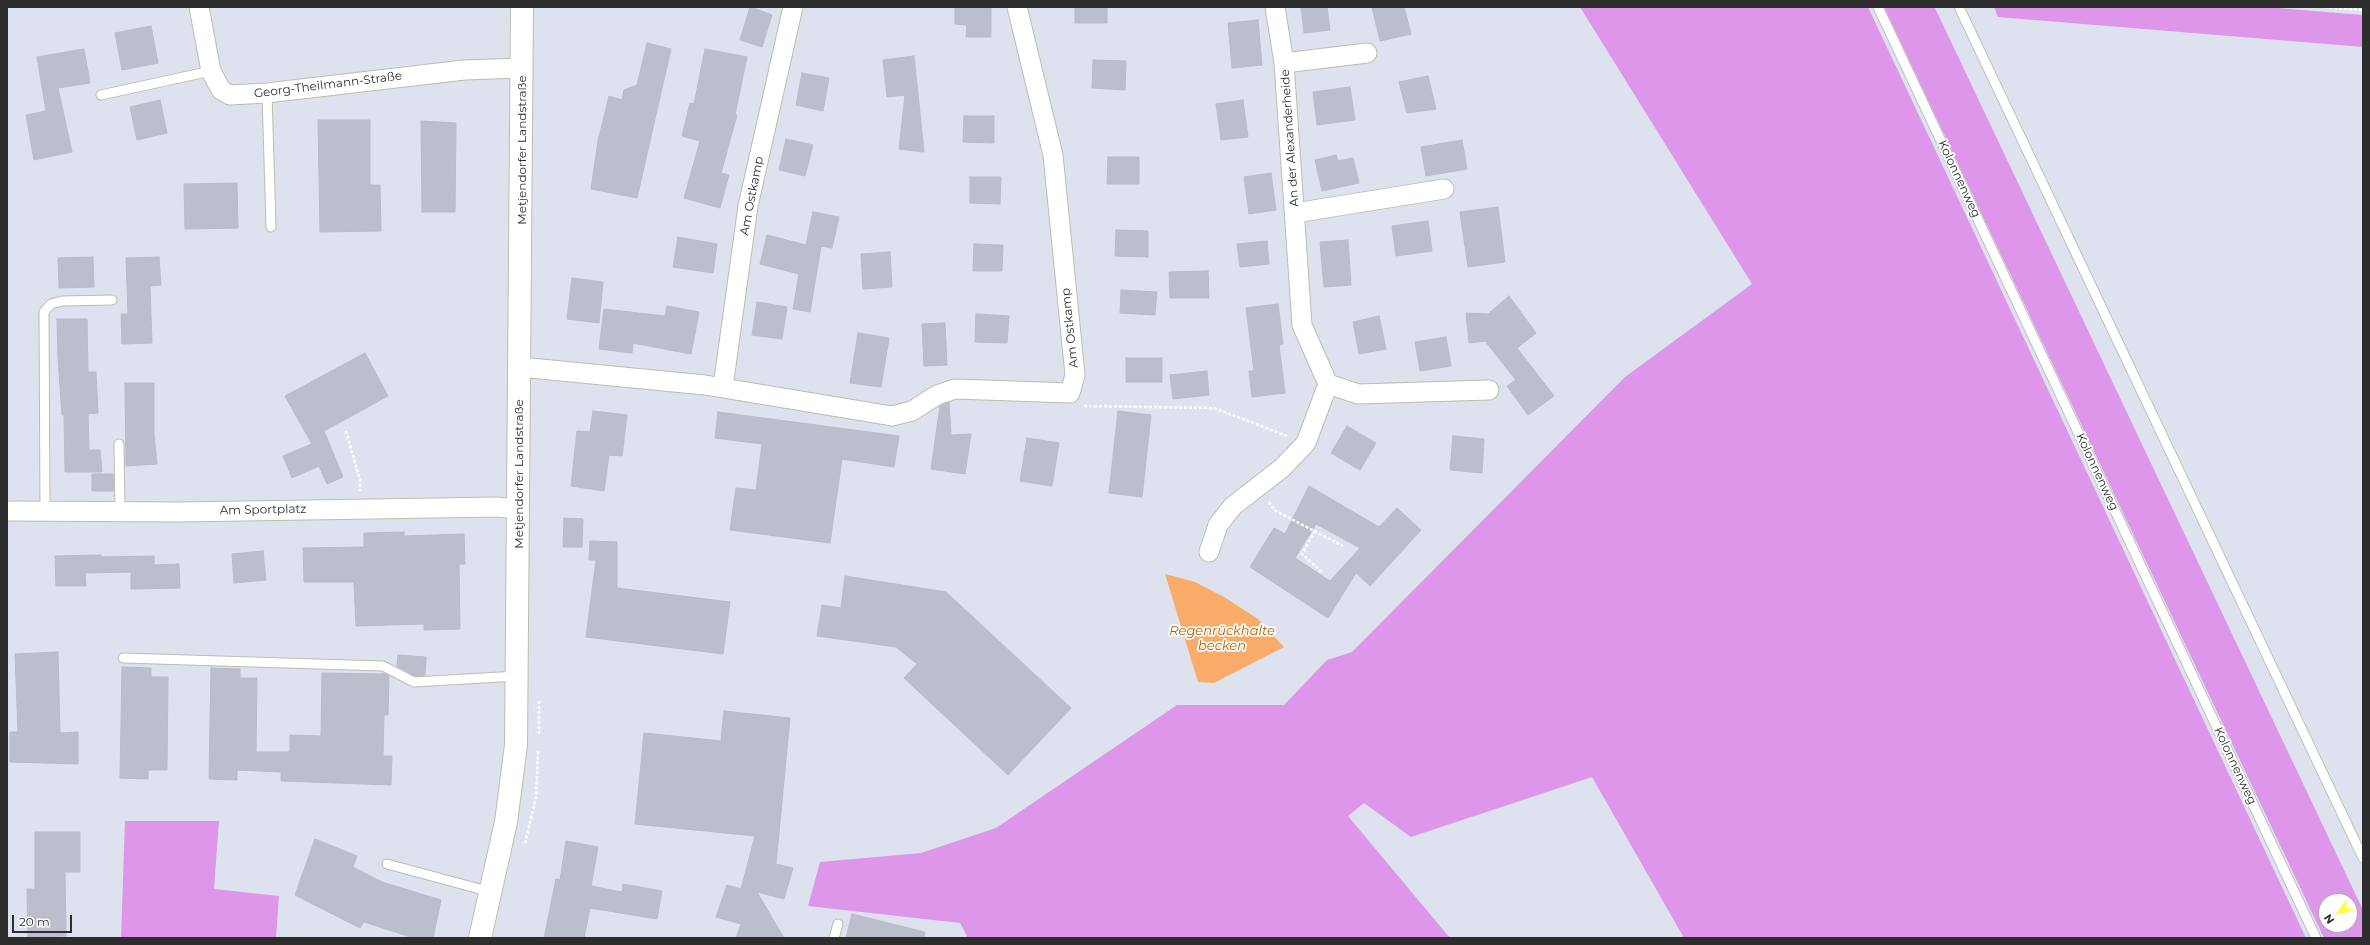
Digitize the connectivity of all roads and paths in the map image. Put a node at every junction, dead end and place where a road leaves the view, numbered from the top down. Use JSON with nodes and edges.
{"nodes":[{"id":1,"x":199,"y":7,"type":"edge"},
{"id":2,"x":522,"y":7,"type":"edge"},
{"id":3,"x":793,"y":7,"type":"edge"},
{"id":4,"x":1017,"y":7,"type":"edge"},
{"id":5,"x":1275,"y":7,"type":"edge"},
{"id":6,"x":1878,"y":7,"type":"edge"},
{"id":7,"x":1959,"y":7,"type":"edge"},
{"id":8,"x":2324,"y":7,"type":"edge"},
{"id":9,"x":2363,"y":10,"type":"edge"},
{"id":10,"x":1367,"y":54,"type":"dead end"},
{"id":11,"x":1284,"y":62,"type":"junction"},
{"id":12,"x":522,"y":68,"type":"junction"},
{"id":13,"x":211,"y":71,"type":"junction"},
{"id":14,"x":267,"y":93,"type":"junction"},
{"id":15,"x":101,"y":95,"type":"dead end"},
{"id":16,"x":1444,"y":190,"type":"dead end"},
{"id":17,"x":1296,"y":213,"type":"junction"},
{"id":18,"x":271,"y":227,"type":"dead end"},
{"id":19,"x":112,"y":300,"type":"dead end"},
{"id":20,"x":520,"y":367,"type":"junction"},
{"id":21,"x":1328,"y":384,"type":"junction"},
{"id":22,"x":723,"y":387,"type":"junction"},
{"id":23,"x":1489,"y":390,"type":"dead end"},
{"id":24,"x":1070,"y":393,"type":"junction"},
{"id":25,"x":346,"y":431,"type":"dead end"},
{"id":26,"x":1306,"y":443,"type":"junction"},
{"id":27,"x":119,"y":444,"type":"dead end"},
{"id":28,"x":1259,"y":484,"type":"junction"},
{"id":29,"x":360,"y":508,"type":"junction"},
{"id":30,"x":519,"y":509,"type":"junction"},
{"id":31,"x":7,"y":511,"type":"edge"},
{"id":32,"x":45,"y":511,"type":"junction"},
{"id":33,"x":120,"y":512,"type":"junction"},
{"id":34,"x":1315,"y":531,"type":"junction"},
{"id":35,"x":1343,"y":546,"type":"dead end"},
{"id":36,"x":1208,"y":552,"type":"dead end"},
{"id":37,"x":1322,"y":572,"type":"dead end"},
{"id":38,"x":123,"y":658,"type":"dead end"},
{"id":39,"x":517,"y":676,"type":"junction"},
{"id":40,"x":2363,"y":858,"type":"edge"},
{"id":41,"x":387,"y":864,"type":"dead end"},
{"id":42,"x":491,"y":892,"type":"junction"},
{"id":43,"x":838,"y":924,"type":"dead end"},
{"id":44,"x":480,"y":938,"type":"edge"},
{"id":45,"x":834,"y":938,"type":"edge"},
{"id":46,"x":2316,"y":938,"type":"edge"}],
"edges":[{"from":1,"to":13,"type":"street","name":"Georg-Theilmann-Straße"},
{"from":2,"to":12,"type":"main road","name":"Metjendorfer Landstraße"},
{"from":3,"to":22,"type":"street","name":"Am Ostkamp"},
{"from":4,"to":24,"type":"street","name":"Am Ostkamp"},
{"from":5,"to":11,"type":"street","name":"An der Alexanderheide"},
{"from":6,"to":46,"type":"lane","name":"Kolonnenweg"},
{"from":7,"to":40,"type":"lane"},
{"from":8,"to":9,"type":"path"},
{"from":10,"to":11,"type":"street","name":"An der Alexanderheide"},
{"from":11,"to":17,"type":"street","name":"An der Alexanderheide"},
{"from":12,"to":14,"type":"street","name":"Georg-Theilmann-Straße"},
{"from":12,"to":20,"type":"main road","name":"Metjendorfer Landstraße"},
{"from":13,"to":14,"type":"street","name":"Georg-Theilmann-Straße"},
{"from":13,"to":15,"type":"lane"},
{"from":14,"to":18,"type":"lane"},
{"from":16,"to":17,"type":"street","name":"An der Alexanderheide"},
{"from":17,"to":21,"type":"street","name":"An der Alexanderheide"},
{"from":19,"to":32,"type":"lane"},
{"from":20,"to":22,"type":"street"},
{"from":20,"to":30,"type":"main road","name":"Metjendorfer Landstraße"},
{"from":21,"to":23,"type":"street"},
{"from":21,"to":26,"type":"street"},
{"from":22,"to":24,"type":"street"},
{"from":24,"to":26,"type":"path"},
{"from":25,"to":29,"type":"path"},
{"from":26,"to":28,"type":"street"},
{"from":27,"to":33,"type":"lane"},
{"from":28,"to":34,"type":"path"},
{"from":28,"to":36,"type":"street"},
{"from":29,"to":30,"type":"street","name":"Am Sportplatz"},
{"from":29,"to":33,"type":"street","name":"Am Sportplatz"},
{"from":30,"to":39,"type":"main road","name":"Metjendorfer Landstraße"},
{"from":31,"to":32,"type":"street","name":"Am Sportplatz"},
{"from":32,"to":33,"type":"street","name":"Am Sportplatz"},
{"from":34,"to":35,"type":"path"},
{"from":34,"to":37,"type":"path"},
{"from":38,"to":39,"type":"lane"},
{"from":39,"to":42,"type":"main road","name":"Metjendorfer Landstraße"},
{"from":41,"to":42,"type":"lane"},
{"from":42,"to":44,"type":"main road","name":"Metjendorfer Landstraße"},
{"from":43,"to":45,"type":"lane"}]}
